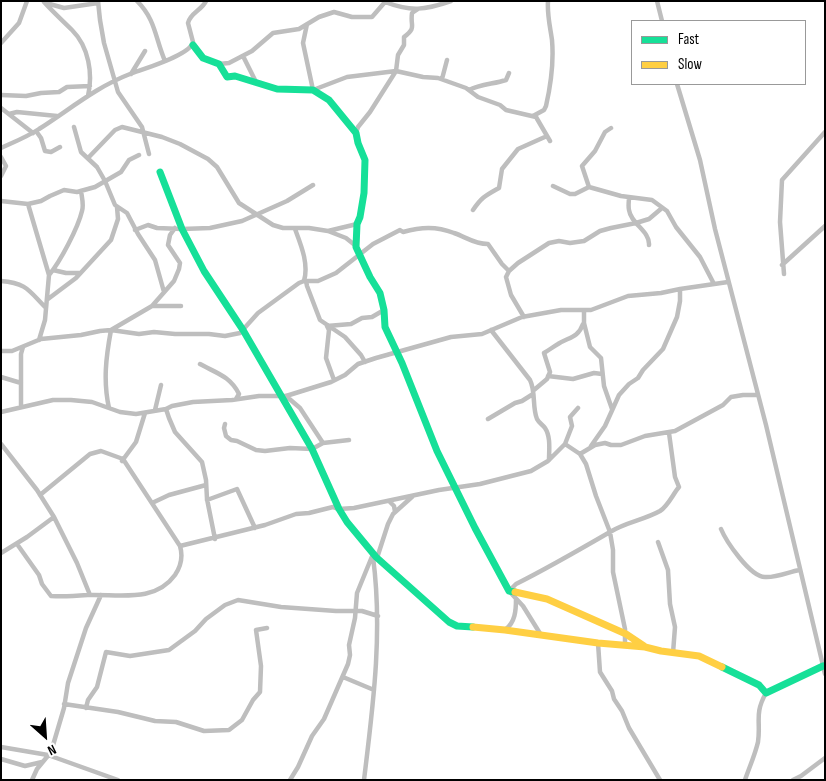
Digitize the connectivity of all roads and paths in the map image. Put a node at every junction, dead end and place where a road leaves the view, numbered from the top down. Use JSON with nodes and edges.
{"nodes":[{"id":1,"x":26,"y":1,"type":"edge"},
{"id":2,"x":138,"y":1,"type":"edge"},
{"id":3,"x":206,"y":1,"type":"edge"},
{"id":4,"x":452,"y":1,"type":"edge"},
{"id":5,"x":548,"y":1,"type":"edge"},
{"id":6,"x":657,"y":1,"type":"edge"},
{"id":7,"x":43,"y":2,"type":"edge"},
{"id":8,"x":98,"y":2,"type":"edge"},
{"id":9,"x":418,"y":9,"type":"junction"},
{"id":10,"x":662,"y":20,"type":"edge"},
{"id":11,"x":307,"y":24,"type":"junction"},
{"id":12,"x":1,"y":42,"type":"edge"},
{"id":13,"x":193,"y":45,"type":"junction"},
{"id":14,"x":146,"y":51,"type":"dead end"},
{"id":15,"x":243,"y":56,"type":"junction"},
{"id":16,"x":447,"y":60,"type":"dead end"},
{"id":17,"x":165,"y":61,"type":"junction"},
{"id":18,"x":219,"y":64,"type":"junction"},
{"id":19,"x":396,"y":71,"type":"junction"},
{"id":20,"x":509,"y":73,"type":"dead end"},
{"id":21,"x":131,"y":74,"type":"junction"},
{"id":22,"x":442,"y":79,"type":"junction"},
{"id":23,"x":114,"y":80,"type":"junction"},
{"id":24,"x":258,"y":83,"type":"junction"},
{"id":25,"x":677,"y":85,"type":"edge"},
{"id":26,"x":90,"y":86,"type":"junction"},
{"id":27,"x":312,"y":90,"type":"junction"},
{"id":28,"x":469,"y":90,"type":"junction"},
{"id":29,"x":1,"y":95,"type":"edge"},
{"id":30,"x":88,"y":96,"type":"junction"},
{"id":31,"x":1,"y":108,"type":"edge"},
{"id":32,"x":9,"y":114,"type":"junction"},
{"id":33,"x":57,"y":116,"type":"junction"},
{"id":34,"x":533,"y":116,"type":"junction"},
{"id":35,"x":74,"y":128,"type":"dead end"},
{"id":36,"x":611,"y":128,"type":"dead end"},
{"id":37,"x":34,"y":132,"type":"junction"},
{"id":38,"x":144,"y":132,"type":"junction"},
{"id":39,"x":825,"y":132,"type":"edge"},
{"id":40,"x":356,"y":133,"type":"junction"},
{"id":41,"x":60,"y":147,"type":"dead end"},
{"id":42,"x":1,"y":148,"type":"edge"},
{"id":43,"x":149,"y":154,"type":"dead end"},
{"id":44,"x":139,"y":156,"type":"dead end"},
{"id":45,"x":1,"y":157,"type":"edge"},
{"id":46,"x":88,"y":158,"type":"junction"},
{"id":47,"x":160,"y":172,"type":"dead end"},
{"id":48,"x":1,"y":176,"type":"edge"},
{"id":49,"x":105,"y":181,"type":"junction"},
{"id":50,"x":313,"y":184,"type":"dead end"},
{"id":51,"x":553,"y":186,"type":"dead end"},
{"id":52,"x":589,"y":187,"type":"junction"},
{"id":53,"x":81,"y":192,"type":"junction"},
{"id":54,"x":630,"y":197,"type":"junction"},
{"id":55,"x":1,"y":201,"type":"edge"},
{"id":56,"x":28,"y":204,"type":"junction"},
{"id":57,"x":117,"y":207,"type":"junction"},
{"id":58,"x":662,"y":208,"type":"junction"},
{"id":59,"x":473,"y":210,"type":"dead end"},
{"id":60,"x":257,"y":213,"type":"junction"},
{"id":61,"x":636,"y":223,"type":"junction"},
{"id":62,"x":357,"y":224,"type":"junction"},
{"id":63,"x":825,"y":226,"type":"edge"},
{"id":64,"x":179,"y":229,"type":"junction"},
{"id":65,"x":295,"y":229,"type":"junction"},
{"id":66,"x":135,"y":230,"type":"junction"},
{"id":67,"x":328,"y":231,"type":"junction"},
{"id":68,"x":649,"y":245,"type":"dead end"},
{"id":69,"x":358,"y":251,"type":"junction"},
{"id":70,"x":782,"y":265,"type":"junction"},
{"id":71,"x":53,"y":270,"type":"junction"},
{"id":72,"x":509,"y":272,"type":"junction"},
{"id":73,"x":80,"y":273,"type":"junction"},
{"id":74,"x":784,"y":274,"type":"dead end"},
{"id":75,"x":49,"y":275,"type":"junction"},
{"id":76,"x":1,"y":281,"type":"edge"},
{"id":77,"x":305,"y":281,"type":"junction"},
{"id":78,"x":728,"y":282,"type":"junction"},
{"id":79,"x":714,"y":284,"type":"junction"},
{"id":80,"x":680,"y":289,"type":"junction"},
{"id":81,"x":164,"y":292,"type":"junction"},
{"id":82,"x":48,"y":299,"type":"junction"},
{"id":83,"x":152,"y":306,"type":"junction"},
{"id":84,"x":181,"y":306,"type":"dead end"},
{"id":85,"x":46,"y":308,"type":"junction"},
{"id":86,"x":384,"y":310,"type":"junction"},
{"id":87,"x":584,"y":310,"type":"junction"},
{"id":88,"x":524,"y":317,"type":"junction"},
{"id":89,"x":584,"y":323,"type":"junction"},
{"id":90,"x":327,"y":326,"type":"junction"},
{"id":91,"x":111,"y":330,"type":"junction"},
{"id":92,"x":243,"y":330,"type":"junction"},
{"id":93,"x":491,"y":330,"type":"junction"},
{"id":94,"x":39,"y":340,"type":"junction"},
{"id":95,"x":23,"y":347,"type":"junction"},
{"id":96,"x":1,"y":351,"type":"edge"},
{"id":97,"x":396,"y":352,"type":"junction"},
{"id":98,"x":365,"y":362,"type":"junction"},
{"id":99,"x":200,"y":364,"type":"dead end"},
{"id":100,"x":602,"y":374,"type":"junction"},
{"id":101,"x":548,"y":376,"type":"junction"},
{"id":102,"x":1,"y":377,"type":"edge"},
{"id":103,"x":334,"y":380,"type":"junction"},
{"id":104,"x":21,"y":383,"type":"junction"},
{"id":105,"x":162,"y":385,"type":"dead end"},
{"id":106,"x":533,"y":392,"type":"junction"},
{"id":107,"x":757,"y":395,"type":"junction"},
{"id":108,"x":283,"y":396,"type":"junction"},
{"id":109,"x":236,"y":399,"type":"junction"},
{"id":110,"x":21,"y":406,"type":"junction"},
{"id":111,"x":109,"y":408,"type":"junction"},
{"id":112,"x":578,"y":408,"type":"dead end"},
{"id":113,"x":612,"y":408,"type":"junction"},
{"id":114,"x":166,"y":409,"type":"junction"},
{"id":115,"x":155,"y":410,"type":"junction"},
{"id":116,"x":1,"y":412,"type":"edge"},
{"id":117,"x":145,"y":413,"type":"junction"},
{"id":118,"x":488,"y":419,"type":"dead end"},
{"id":119,"x":225,"y":424,"type":"dead end"},
{"id":120,"x":669,"y":433,"type":"junction"},
{"id":121,"x":349,"y":440,"type":"dead end"},
{"id":122,"x":323,"y":443,"type":"junction"},
{"id":123,"x":1,"y":444,"type":"edge"},
{"id":124,"x":565,"y":444,"type":"junction"},
{"id":125,"x":591,"y":446,"type":"junction"},
{"id":126,"x":312,"y":448,"type":"junction"},
{"id":127,"x":580,"y":454,"type":"junction"},
{"id":128,"x":122,"y":460,"type":"junction"},
{"id":129,"x":549,"y":460,"type":"junction"},
{"id":130,"x":206,"y":485,"type":"junction"},
{"id":131,"x":456,"y":487,"type":"junction"},
{"id":132,"x":414,"y":495,"type":"junction"},
{"id":133,"x":40,"y":496,"type":"junction"},
{"id":134,"x":207,"y":500,"type":"junction"},
{"id":135,"x":389,"y":501,"type":"junction"},
{"id":136,"x":152,"y":502,"type":"junction"},
{"id":137,"x":339,"y":509,"type":"junction"},
{"id":138,"x":395,"y":512,"type":"junction"},
{"id":139,"x":54,"y":517,"type":"junction"},
{"id":140,"x":255,"y":528,"type":"junction"},
{"id":141,"x":721,"y":529,"type":"dead end"},
{"id":142,"x":610,"y":532,"type":"junction"},
{"id":143,"x":216,"y":538,"type":"junction"},
{"id":144,"x":658,"y":542,"type":"dead end"},
{"id":145,"x":17,"y":544,"type":"junction"},
{"id":146,"x":180,"y":546,"type":"junction"},
{"id":147,"x":1,"y":552,"type":"edge"},
{"id":148,"x":375,"y":556,"type":"junction"},
{"id":149,"x":800,"y":570,"type":"junction"},
{"id":150,"x":509,"y":591,"type":"junction"},
{"id":151,"x":90,"y":595,"type":"junction"},
{"id":152,"x":101,"y":595,"type":"junction"},
{"id":153,"x":516,"y":599,"type":"junction"},
{"id":154,"x":356,"y":610,"type":"junction"},
{"id":155,"x":378,"y":616,"type":"junction"},
{"id":156,"x":267,"y":628,"type":"dead end"},
{"id":157,"x":505,"y":630,"type":"junction"},
{"id":158,"x":626,"y":634,"type":"junction"},
{"id":159,"x":541,"y":635,"type":"junction"},
{"id":160,"x":598,"y":643,"type":"junction"},
{"id":161,"x":625,"y":645,"type":"junction"},
{"id":162,"x":645,"y":647,"type":"junction"},
{"id":163,"x":673,"y":653,"type":"junction"},
{"id":164,"x":823,"y":666,"type":"junction"},
{"id":165,"x":825,"y":674,"type":"edge"},
{"id":166,"x":343,"y":677,"type":"junction"},
{"id":167,"x":374,"y":690,"type":"junction"},
{"id":168,"x":766,"y":693,"type":"junction"},
{"id":169,"x":64,"y":704,"type":"junction"},
{"id":170,"x":86,"y":708,"type":"junction"},
{"id":171,"x":1,"y":747,"type":"edge"},
{"id":172,"x":48,"y":755,"type":"junction"},
{"id":173,"x":1,"y":758,"type":"edge"},
{"id":174,"x":825,"y":758,"type":"edge"},
{"id":175,"x":42,"y":762,"type":"junction"},
{"id":176,"x":32,"y":780,"type":"edge"},
{"id":177,"x":118,"y":780,"type":"edge"},
{"id":178,"x":290,"y":780,"type":"edge"},
{"id":179,"x":364,"y":780,"type":"edge"},
{"id":180,"x":660,"y":780,"type":"edge"},
{"id":181,"x":745,"y":780,"type":"edge"},
{"id":182,"x":793,"y":780,"type":"edge"}],
"edges":[{"from":1,"to":12,"type":"street"},
{"from":2,"to":17,"type":"street"},
{"from":3,"to":13,"type":"street"},
{"from":4,"to":9,"type":"street"},
{"from":5,"to":34,"type":"street"},
{"from":6,"to":10,"type":"street"},
{"from":7,"to":8,"type":"street"},
{"from":7,"to":26,"type":"street"},
{"from":8,"to":23,"type":"street"},
{"from":9,"to":11,"type":"street"},
{"from":9,"to":19,"type":"street"},
{"from":11,"to":15,"type":"street"},
{"from":11,"to":27,"type":"street"},
{"from":13,"to":17,"type":"street"},
{"from":13,"to":18,"type":"street"},
{"from":14,"to":21,"type":"street"},
{"from":15,"to":18,"type":"street"},
{"from":15,"to":24,"type":"street"},
{"from":16,"to":22,"type":"street"},
{"from":17,"to":21,"type":"street"},
{"from":18,"to":24,"type":"street"},
{"from":19,"to":22,"type":"street"},
{"from":19,"to":27,"type":"street"},
{"from":19,"to":40,"type":"street"},
{"from":20,"to":28,"type":"street"},
{"from":21,"to":23,"type":"street"},
{"from":22,"to":28,"type":"street"},
{"from":23,"to":30,"type":"street"},
{"from":23,"to":38,"type":"street"},
{"from":24,"to":27,"type":"street"},
{"from":25,"to":78,"type":"street"},
{"from":26,"to":29,"type":"street"},
{"from":26,"to":30,"type":"street"},
{"from":27,"to":40,"type":"street"},
{"from":28,"to":34,"type":"street"},
{"from":30,"to":33,"type":"street"},
{"from":31,"to":32,"type":"street"},
{"from":32,"to":33,"type":"street"},
{"from":32,"to":37,"type":"street"},
{"from":33,"to":37,"type":"street"},
{"from":34,"to":59,"type":"street"},
{"from":35,"to":46,"type":"street"},
{"from":36,"to":52,"type":"street"},
{"from":37,"to":41,"type":"street"},
{"from":37,"to":42,"type":"street"},
{"from":38,"to":43,"type":"street"},
{"from":38,"to":46,"type":"street"},
{"from":38,"to":60,"type":"street"},
{"from":39,"to":70,"type":"street"},
{"from":40,"to":62,"type":"street"},
{"from":44,"to":49,"type":"street"},
{"from":45,"to":48,"type":"street"},
{"from":46,"to":49,"type":"street"},
{"from":47,"to":64,"type":"street"},
{"from":49,"to":53,"type":"street"},
{"from":49,"to":57,"type":"street"},
{"from":50,"to":60,"type":"street"},
{"from":51,"to":52,"type":"street"},
{"from":52,"to":54,"type":"street"},
{"from":53,"to":56,"type":"street"},
{"from":53,"to":71,"type":"street"},
{"from":54,"to":58,"type":"street"},
{"from":54,"to":61,"type":"street"},
{"from":55,"to":56,"type":"street"},
{"from":56,"to":75,"type":"street"},
{"from":57,"to":66,"type":"street"},
{"from":57,"to":73,"type":"street"},
{"from":58,"to":61,"type":"street"},
{"from":58,"to":79,"type":"street"},
{"from":60,"to":64,"type":"street"},
{"from":60,"to":65,"type":"street"},
{"from":61,"to":68,"type":"street"},
{"from":61,"to":72,"type":"street"},
{"from":62,"to":67,"type":"street"},
{"from":62,"to":69,"type":"street"},
{"from":63,"to":70,"type":"street"},
{"from":64,"to":66,"type":"street"},
{"from":64,"to":81,"type":"street"},
{"from":64,"to":92,"type":"street"},
{"from":65,"to":67,"type":"street"},
{"from":65,"to":77,"type":"street"},
{"from":66,"to":81,"type":"street"},
{"from":67,"to":69,"type":"street"},
{"from":69,"to":72,"type":"street"},
{"from":69,"to":77,"type":"street"},
{"from":69,"to":86,"type":"street"},
{"from":70,"to":74,"type":"street"},
{"from":71,"to":73,"type":"street"},
{"from":71,"to":75,"type":"street"},
{"from":72,"to":88,"type":"street"},
{"from":73,"to":82,"type":"street"},
{"from":75,"to":82,"type":"street"},
{"from":76,"to":85,"type":"street"},
{"from":77,"to":90,"type":"street"},
{"from":77,"to":92,"type":"street"},
{"from":78,"to":79,"type":"street"},
{"from":78,"to":107,"type":"street"},
{"from":79,"to":80,"type":"street"},
{"from":80,"to":87,"type":"street"},
{"from":80,"to":113,"type":"street"},
{"from":81,"to":83,"type":"street"},
{"from":82,"to":85,"type":"street"},
{"from":83,"to":84,"type":"street"},
{"from":83,"to":91,"type":"street"},
{"from":85,"to":94,"type":"street"},
{"from":86,"to":90,"type":"street"},
{"from":86,"to":97,"type":"street"},
{"from":87,"to":88,"type":"street"},
{"from":87,"to":89,"type":"street"},
{"from":88,"to":93,"type":"street"},
{"from":89,"to":100,"type":"street"},
{"from":89,"to":101,"type":"street"},
{"from":90,"to":98,"type":"street"},
{"from":90,"to":103,"type":"street"},
{"from":91,"to":92,"type":"street"},
{"from":91,"to":94,"type":"street"},
{"from":91,"to":111,"type":"street"},
{"from":92,"to":108,"type":"street"},
{"from":93,"to":97,"type":"street"},
{"from":93,"to":106,"type":"street"},
{"from":94,"to":95,"type":"street"},
{"from":95,"to":96,"type":"street"},
{"from":95,"to":104,"type":"street"},
{"from":97,"to":98,"type":"street"},
{"from":97,"to":131,"type":"street"},
{"from":98,"to":103,"type":"street"},
{"from":99,"to":109,"type":"street"},
{"from":100,"to":101,"type":"street"},
{"from":100,"to":113,"type":"street"},
{"from":101,"to":106,"type":"street"},
{"from":102,"to":104,"type":"street"},
{"from":103,"to":108,"type":"street"},
{"from":104,"to":110,"type":"street"},
{"from":105,"to":115,"type":"street"},
{"from":106,"to":118,"type":"street"},
{"from":106,"to":129,"type":"street"},
{"from":107,"to":120,"type":"street"},
{"from":107,"to":149,"type":"street"},
{"from":108,"to":109,"type":"street"},
{"from":108,"to":122,"type":"street"},
{"from":108,"to":126,"type":"street"},
{"from":109,"to":114,"type":"street"},
{"from":110,"to":111,"type":"street"},
{"from":110,"to":116,"type":"street"},
{"from":111,"to":117,"type":"street"},
{"from":112,"to":124,"type":"street"},
{"from":113,"to":125,"type":"street"},
{"from":114,"to":115,"type":"street"},
{"from":114,"to":130,"type":"street"},
{"from":115,"to":117,"type":"street"},
{"from":117,"to":128,"type":"street"},
{"from":119,"to":126,"type":"street"},
{"from":120,"to":125,"type":"street"},
{"from":120,"to":142,"type":"street"},
{"from":121,"to":122,"type":"street"},
{"from":122,"to":126,"type":"street"},
{"from":123,"to":133,"type":"street"},
{"from":124,"to":127,"type":"street"},
{"from":124,"to":129,"type":"street"},
{"from":125,"to":127,"type":"street"},
{"from":126,"to":137,"type":"street"},
{"from":127,"to":142,"type":"street"},
{"from":128,"to":133,"type":"street"},
{"from":128,"to":136,"type":"street"},
{"from":129,"to":131,"type":"street"},
{"from":130,"to":134,"type":"street"},
{"from":130,"to":136,"type":"street"},
{"from":131,"to":132,"type":"street"},
{"from":131,"to":150,"type":"street"},
{"from":132,"to":135,"type":"street"},
{"from":132,"to":138,"type":"street"},
{"from":133,"to":139,"type":"street"},
{"from":134,"to":140,"type":"street"},
{"from":134,"to":143,"type":"street"},
{"from":135,"to":137,"type":"street"},
{"from":135,"to":138,"type":"street"},
{"from":136,"to":146,"type":"street"},
{"from":137,"to":140,"type":"street"},
{"from":137,"to":148,"type":"street"},
{"from":138,"to":148,"type":"street"},
{"from":139,"to":145,"type":"street"},
{"from":139,"to":151,"type":"street"},
{"from":140,"to":143,"type":"street"},
{"from":141,"to":149,"type":"street"},
{"from":142,"to":150,"type":"street"},
{"from":142,"to":158,"type":"street"},
{"from":143,"to":146,"type":"street"},
{"from":144,"to":163,"type":"street"},
{"from":145,"to":147,"type":"street"},
{"from":145,"to":151,"type":"street"},
{"from":146,"to":152,"type":"street"},
{"from":148,"to":154,"type":"street"},
{"from":148,"to":155,"type":"street"},
{"from":148,"to":157,"type":"street"},
{"from":149,"to":164,"type":"street"},
{"from":150,"to":153,"type":"street"},
{"from":150,"to":158,"type":"street"},
{"from":151,"to":152,"type":"street"},
{"from":152,"to":169,"type":"street"},
{"from":153,"to":157,"type":"street"},
{"from":153,"to":159,"type":"street"},
{"from":154,"to":155,"type":"street"},
{"from":154,"to":166,"type":"street"},
{"from":154,"to":170,"type":"street"},
{"from":155,"to":167,"type":"street"},
{"from":156,"to":170,"type":"street"},
{"from":157,"to":159,"type":"street"},
{"from":158,"to":161,"type":"street"},
{"from":158,"to":162,"type":"street"},
{"from":159,"to":160,"type":"street"},
{"from":160,"to":161,"type":"street"},
{"from":160,"to":180,"type":"street"},
{"from":161,"to":162,"type":"street"},
{"from":162,"to":163,"type":"street"},
{"from":163,"to":168,"type":"street"},
{"from":164,"to":165,"type":"street"},
{"from":164,"to":168,"type":"street"},
{"from":166,"to":167,"type":"street"},
{"from":166,"to":178,"type":"street"},
{"from":167,"to":179,"type":"street"},
{"from":168,"to":181,"type":"street"},
{"from":169,"to":170,"type":"street"},
{"from":169,"to":172,"type":"street"},
{"from":171,"to":172,"type":"street"},
{"from":172,"to":175,"type":"street"},
{"from":172,"to":177,"type":"street"},
{"from":173,"to":175,"type":"street"},
{"from":174,"to":182,"type":"street"},
{"from":175,"to":176,"type":"street"}]}
